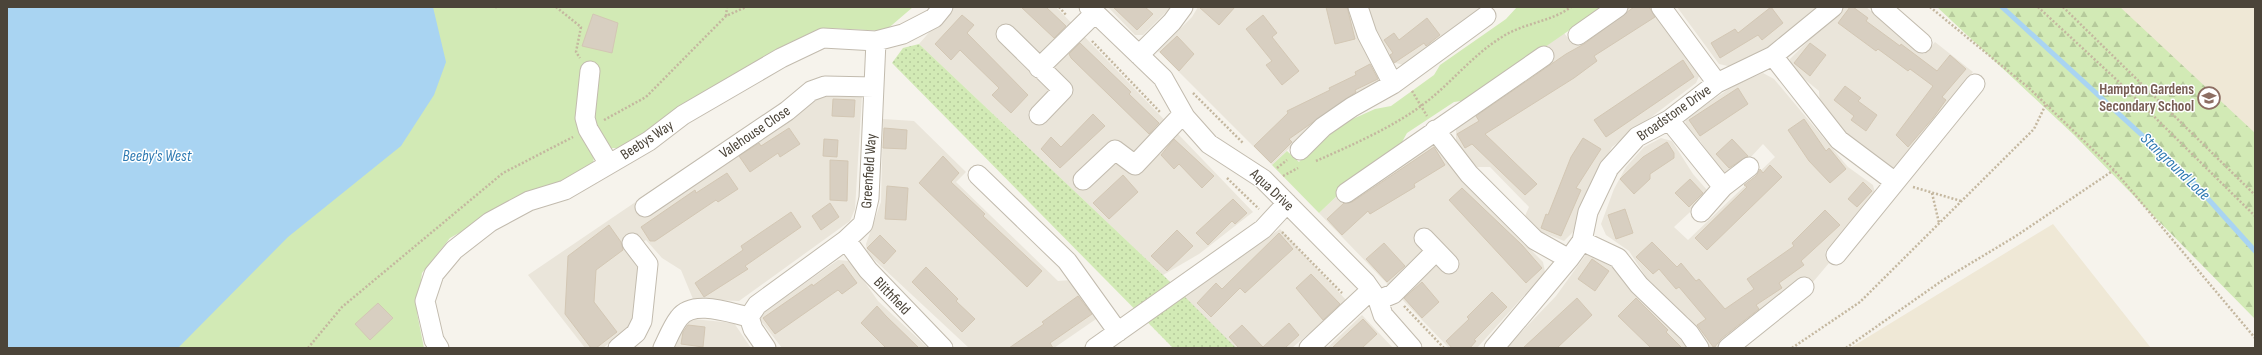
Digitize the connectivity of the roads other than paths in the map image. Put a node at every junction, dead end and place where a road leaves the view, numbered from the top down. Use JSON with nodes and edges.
{"nodes":[{"id":1,"x":943,"y":7,"type":"edge"},
{"id":2,"x":1183,"y":7,"type":"edge"},
{"id":3,"x":1358,"y":7,"type":"edge"},
{"id":4,"x":1618,"y":7,"type":"edge"},
{"id":5,"x":1661,"y":7,"type":"edge"},
{"id":6,"x":1833,"y":7,"type":"edge"},
{"id":7,"x":1881,"y":7,"type":"edge"},
{"id":8,"x":1092,"y":10,"type":"edge"},
{"id":9,"x":1486,"y":16,"type":"dead end"},
{"id":10,"x":1006,"y":34,"type":"dead end"},
{"id":11,"x":1578,"y":35,"type":"dead end"},
{"id":12,"x":876,"y":42,"type":"junction"},
{"id":13,"x":1922,"y":43,"type":"dead end"},
{"id":14,"x":1139,"y":55,"type":"junction"},
{"id":15,"x":1544,"y":56,"type":"dead end"},
{"id":16,"x":1773,"y":56,"type":"junction"},
{"id":17,"x":1039,"y":68,"type":"junction"},
{"id":18,"x":590,"y":71,"type":"road end"},
{"id":19,"x":1398,"y":81,"type":"junction"},
{"id":20,"x":1717,"y":83,"type":"junction"},
{"id":21,"x":1975,"y":84,"type":"dead end"},
{"id":22,"x":874,"y":87,"type":"junction"},
{"id":23,"x":1183,"y":114,"type":"junction"},
{"id":24,"x":1039,"y":115,"type":"dead end"},
{"id":25,"x":1668,"y":120,"type":"junction"},
{"id":26,"x":1435,"y":130,"type":"junction"},
{"id":27,"x":1305,"y":160,"type":"road end"},
{"id":28,"x":609,"y":164,"type":"junction"},
{"id":29,"x":1749,"y":168,"type":"dead end"},
{"id":30,"x":978,"y":175,"type":"dead end"},
{"id":31,"x":1083,"y":180,"type":"dead end"},
{"id":32,"x":1895,"y":182,"type":"junction"},
{"id":33,"x":1723,"y":187,"type":"junction"},
{"id":34,"x":1346,"y":192,"type":"dead end"},
{"id":35,"x":1287,"y":203,"type":"junction"},
{"id":36,"x":645,"y":207,"type":"dead end"},
{"id":37,"x":1702,"y":212,"type":"dead end"},
{"id":38,"x":846,"y":240,"type":"junction"},
{"id":39,"x":1582,"y":241,"type":"junction"},
{"id":40,"x":632,"y":243,"type":"dead end"},
{"id":41,"x":1436,"y":251,"type":"dead end"},
{"id":42,"x":1836,"y":255,"type":"dead end"},
{"id":43,"x":1569,"y":259,"type":"junction"},
{"id":44,"x":1804,"y":287,"type":"dead end"},
{"id":45,"x":1375,"y":295,"type":"junction"},
{"id":46,"x":749,"y":317,"type":"junction"},
{"id":47,"x":1118,"y":332,"type":"junction"},
{"id":48,"x":439,"y":348,"type":"edge"},
{"id":49,"x":618,"y":348,"type":"edge"},
{"id":50,"x":663,"y":348,"type":"edge"},
{"id":51,"x":766,"y":348,"type":"edge"},
{"id":52,"x":943,"y":348,"type":"edge"},
{"id":53,"x":1095,"y":348,"type":"edge"},
{"id":54,"x":1309,"y":348,"type":"edge"},
{"id":55,"x":1412,"y":348,"type":"edge"},
{"id":56,"x":1494,"y":348,"type":"edge"},
{"id":57,"x":1699,"y":348,"type":"edge"},
{"id":58,"x":1728,"y":348,"type":"edge"}],
"edges":[{"from":1,"to":12,"type":"street","name":"Beebys Way"},
{"from":2,"to":14,"type":"street"},
{"from":3,"to":19,"type":"street"},
{"from":4,"to":11,"type":"street"},
{"from":5,"to":20,"type":"street"},
{"from":6,"to":16,"type":"street","name":"Broadstone Drive"},
{"from":7,"to":13,"type":"street"},
{"from":8,"to":14,"type":"street","name":"Aqua Drive"},
{"from":8,"to":17,"type":"street"},
{"from":9,"to":19,"type":"street"},
{"from":10,"to":17,"type":"street"},
{"from":12,"to":22,"type":"street","name":"Greenfield Way"},
{"from":12,"to":28,"type":"street","name":"Beebys Way"},
{"from":14,"to":23,"type":"street","name":"Aqua Drive"},
{"from":15,"to":26,"type":"street"},
{"from":16,"to":20,"type":"street","name":"Broadstone Drive"},
{"from":16,"to":32,"type":"street"},
{"from":17,"to":24,"type":"street"},
{"from":18,"to":28,"type":"street"},
{"from":19,"to":27,"type":"street"},
{"from":20,"to":25,"type":"street","name":"Broadstone Drive"},
{"from":21,"to":32,"type":"street"},
{"from":22,"to":36,"type":"street","name":"Valehouse Close"},
{"from":22,"to":38,"type":"street","name":"Greenfield Way"},
{"from":23,"to":31,"type":"street"},
{"from":23,"to":35,"type":"street","name":"Aqua Drive"},
{"from":25,"to":33,"type":"street"},
{"from":25,"to":39,"type":"street","name":"Broadstone Drive"},
{"from":26,"to":34,"type":"street"},
{"from":26,"to":43,"type":"street"},
{"from":28,"to":48,"type":"street","name":"Beebys Way"},
{"from":29,"to":33,"type":"street"},
{"from":30,"to":47,"type":"street"},
{"from":32,"to":42,"type":"street"},
{"from":33,"to":37,"type":"street"},
{"from":35,"to":45,"type":"street","name":"Aqua Drive"},
{"from":35,"to":47,"type":"street"},
{"from":38,"to":46,"type":"street","name":"Greenfield Way"},
{"from":38,"to":52,"type":"street","name":"Blithfield"},
{"from":39,"to":43,"type":"street","name":"Broadstone Drive"},
{"from":39,"to":57,"type":"street"},
{"from":40,"to":49,"type":"street"},
{"from":41,"to":45,"type":"street"},
{"from":43,"to":56,"type":"street","name":"Broadstone Drive"},
{"from":44,"to":58,"type":"street"},
{"from":45,"to":54,"type":"street"},
{"from":45,"to":55,"type":"street","name":"Aqua Drive"},
{"from":46,"to":50,"type":"street"},
{"from":46,"to":51,"type":"street"},
{"from":47,"to":53,"type":"street"}]}
